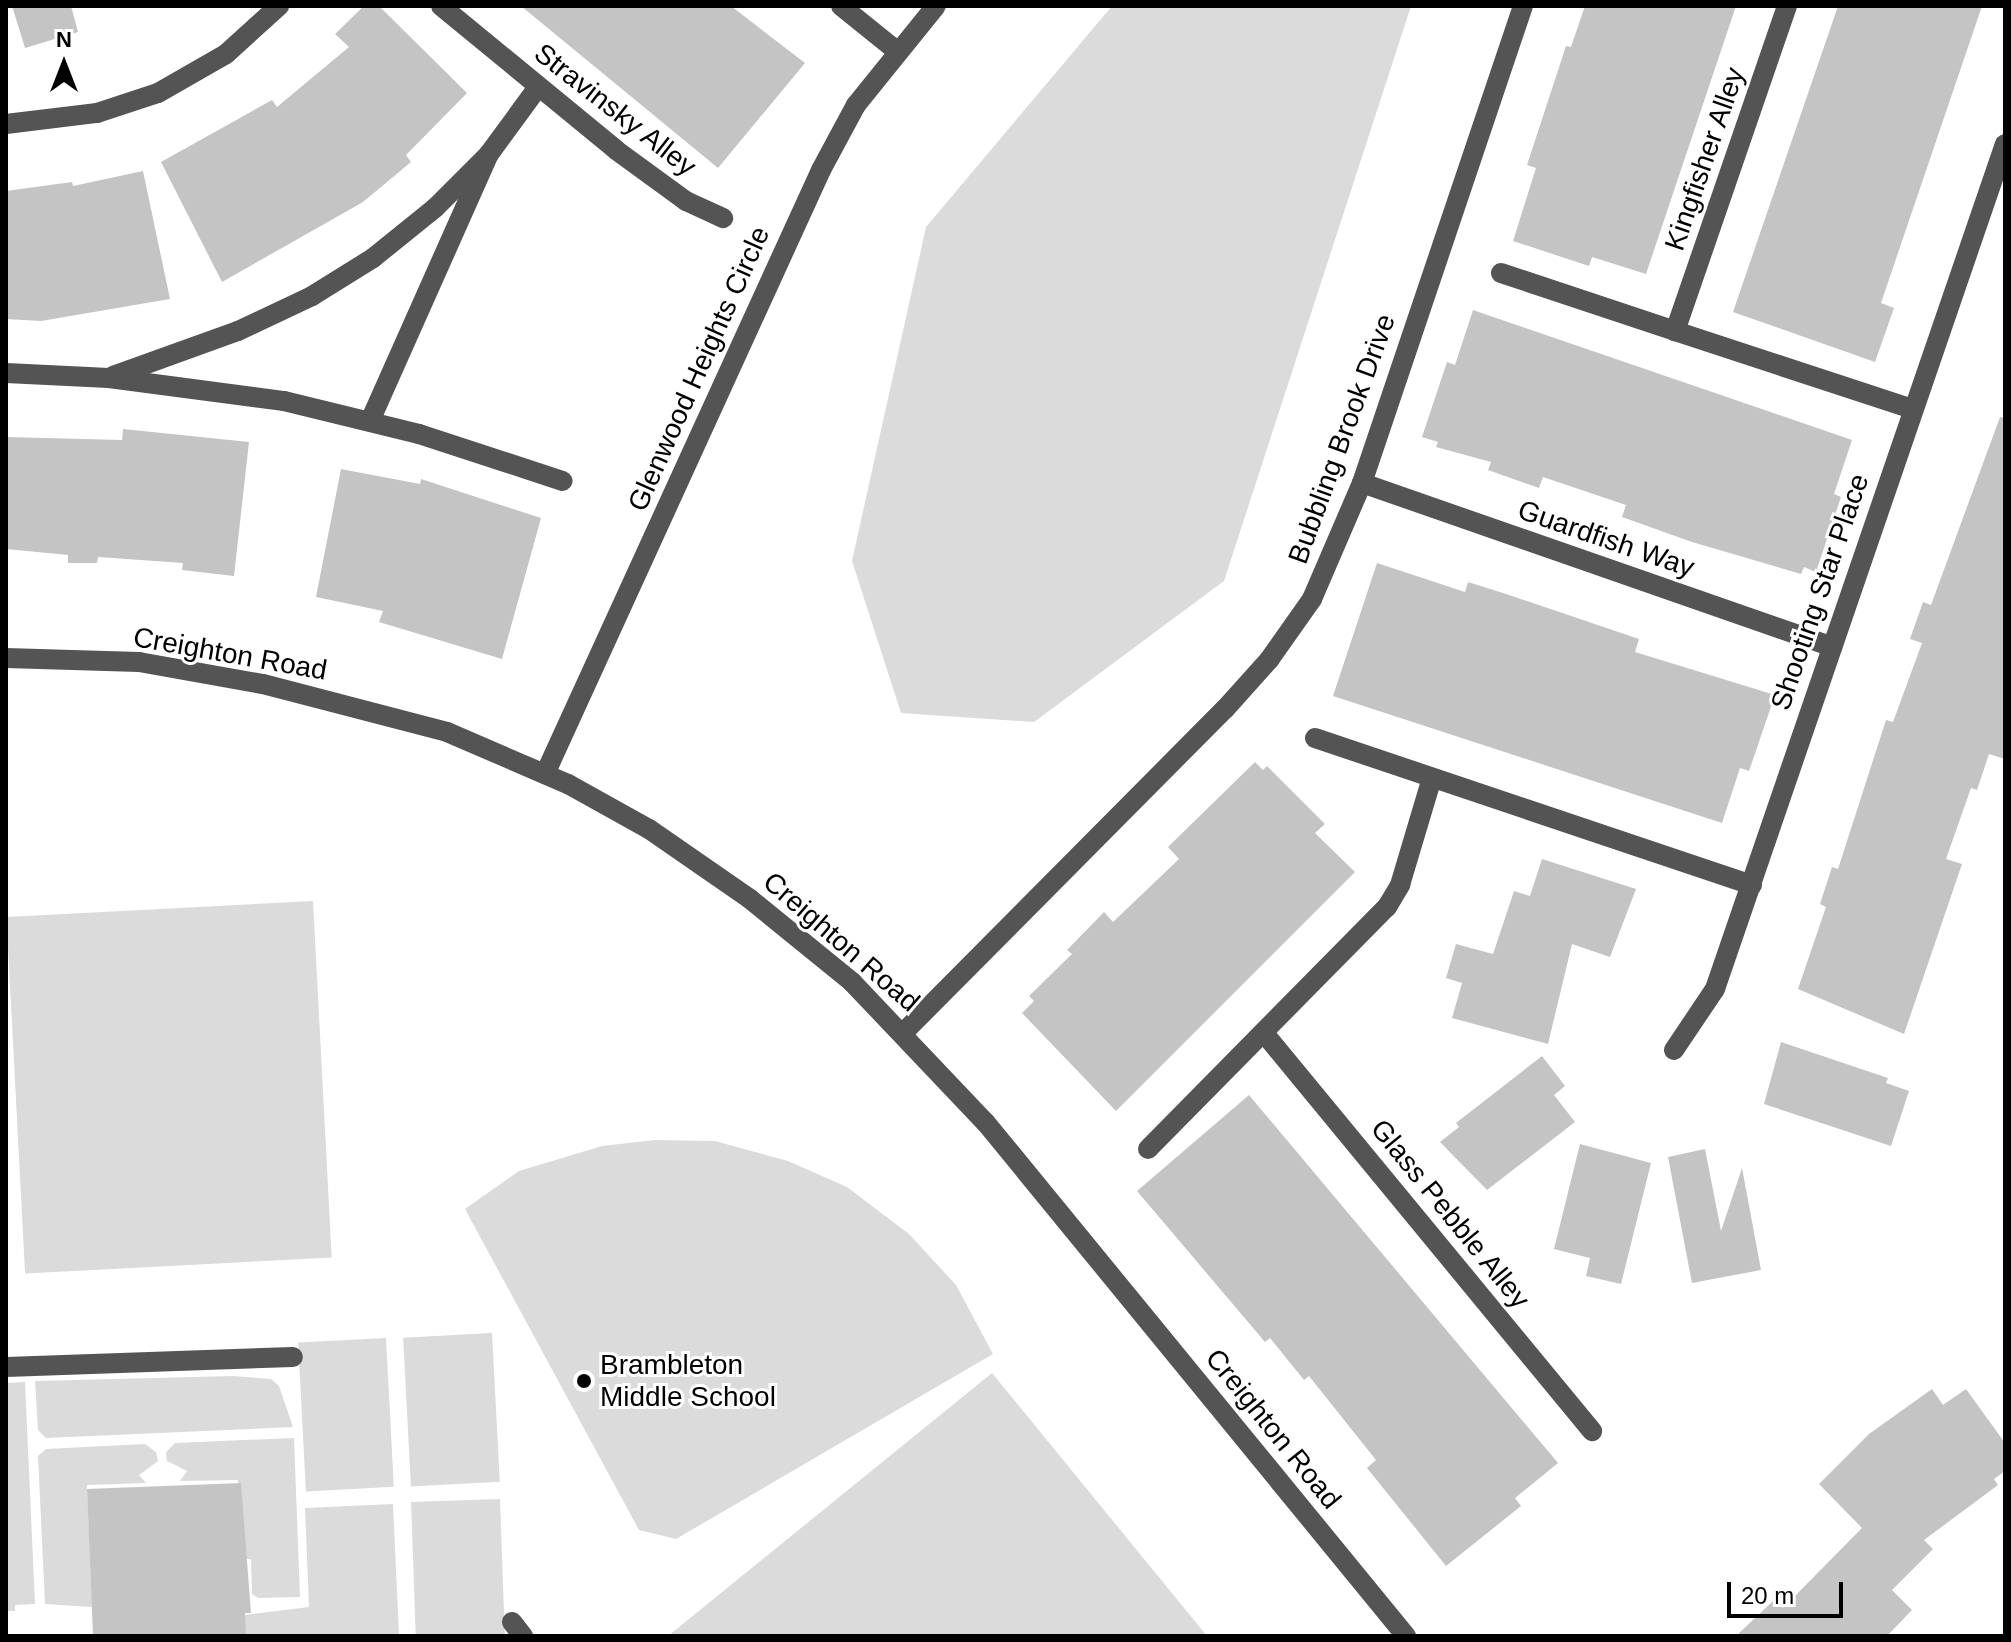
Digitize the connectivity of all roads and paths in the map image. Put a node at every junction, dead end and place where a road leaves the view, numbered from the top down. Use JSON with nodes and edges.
{"nodes":[{"id":1,"x":279,"y":6,"type":"edge"},
{"id":2,"x":441,"y":6,"type":"edge"},
{"id":3,"x":841,"y":6,"type":"edge"},
{"id":4,"x":936,"y":6,"type":"edge"},
{"id":5,"x":1523,"y":6,"type":"edge"},
{"id":6,"x":1787,"y":6,"type":"edge"},
{"id":7,"x":898,"y":52,"type":"junction"},
{"id":8,"x":538,"y":87,"type":"junction"},
{"id":9,"x":6,"y":124,"type":"edge"},
{"id":10,"x":2005,"y":144,"type":"edge"},
{"id":11,"x":489,"y":154,"type":"junction"},
{"id":12,"x":723,"y":218,"type":"dead end"},
{"id":13,"x":1501,"y":273,"type":"dead end"},
{"id":14,"x":1675,"y":331,"type":"junction"},
{"id":15,"x":6,"y":373,"type":"edge"},
{"id":16,"x":109,"y":378,"type":"junction"},
{"id":17,"x":1912,"y":409,"type":"junction"},
{"id":18,"x":370,"y":421,"type":"junction"},
{"id":19,"x":563,"y":481,"type":"dead end"},
{"id":20,"x":1362,"y":483,"type":"junction"},
{"id":21,"x":1832,"y":647,"type":"junction"},
{"id":22,"x":6,"y":658,"type":"edge"},
{"id":23,"x":1315,"y":738,"type":"dead end"},
{"id":24,"x":545,"y":774,"type":"junction"},
{"id":25,"x":1431,"y":781,"type":"junction"},
{"id":26,"x":1752,"y":885,"type":"junction"},
{"id":27,"x":904,"y":1032,"type":"junction"},
{"id":28,"x":1264,"y":1033,"type":"junction"},
{"id":29,"x":1674,"y":1050,"type":"dead end"},
{"id":30,"x":1148,"y":1149,"type":"dead end"},
{"id":31,"x":293,"y":1357,"type":"dead end"},
{"id":32,"x":6,"y":1367,"type":"edge"},
{"id":33,"x":1592,"y":1431,"type":"dead end"},
{"id":34,"x":1406,"y":1636,"type":"edge"}],
"edges":[{"from":1,"to":9,"type":"street"},
{"from":2,"to":8,"type":"street","name":"Stravinsky Alley"},
{"from":3,"to":7,"type":"street"},
{"from":4,"to":7,"type":"street","name":"Glenwood Heights Circle"},
{"from":5,"to":20,"type":"street","name":"Bubbling Brook Drive"},
{"from":6,"to":14,"type":"street","name":"Kingfisher Alley"},
{"from":7,"to":24,"type":"street","name":"Glenwood Heights Circle"},
{"from":8,"to":11,"type":"street"},
{"from":8,"to":12,"type":"street","name":"Stravinsky Alley"},
{"from":10,"to":17,"type":"street","name":"Shooting Star Place"},
{"from":11,"to":16,"type":"street"},
{"from":11,"to":18,"type":"street"},
{"from":13,"to":14,"type":"street"},
{"from":14,"to":17,"type":"street"},
{"from":15,"to":16,"type":"street"},
{"from":16,"to":18,"type":"street"},
{"from":17,"to":21,"type":"street","name":"Shooting Star Place"},
{"from":18,"to":19,"type":"street"},
{"from":20,"to":21,"type":"street","name":"Guardfish Way"},
{"from":20,"to":27,"type":"street","name":"Bubbling Brook Drive"},
{"from":21,"to":26,"type":"street","name":"Shooting Star Place"},
{"from":22,"to":24,"type":"street","name":"Creighton Road"},
{"from":23,"to":25,"type":"street"},
{"from":24,"to":27,"type":"street","name":"Creighton Road"},
{"from":25,"to":26,"type":"street"},
{"from":25,"to":28,"type":"street"},
{"from":26,"to":29,"type":"street","name":"Shooting Star Place"},
{"from":27,"to":34,"type":"street","name":"Creighton Road"},
{"from":28,"to":30,"type":"street"},
{"from":28,"to":33,"type":"street","name":"Glass Pebble Alley"},
{"from":31,"to":32,"type":"street"}]}
